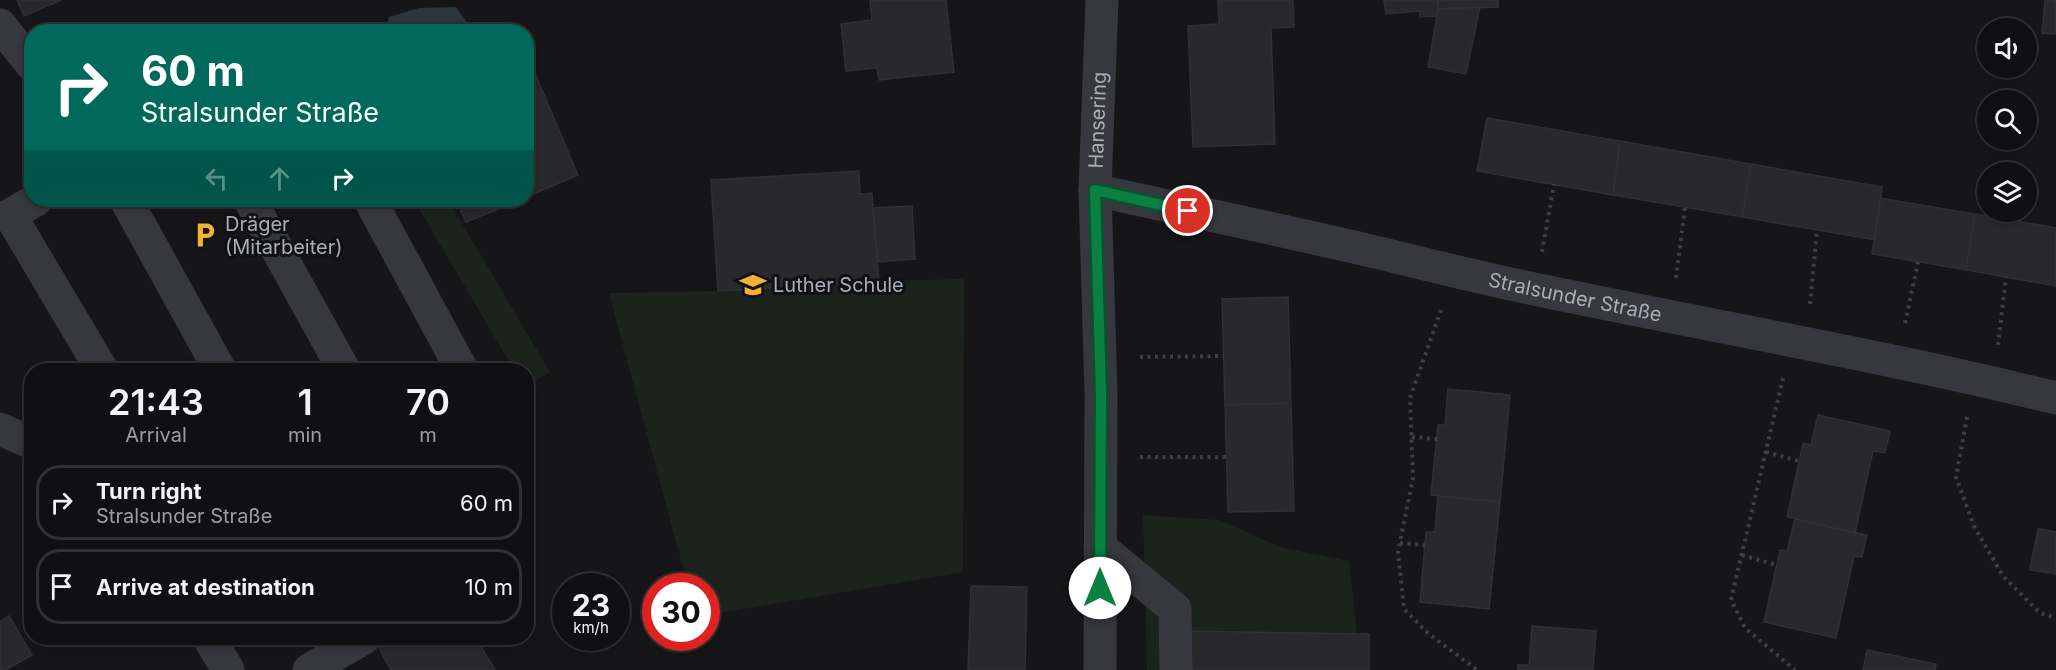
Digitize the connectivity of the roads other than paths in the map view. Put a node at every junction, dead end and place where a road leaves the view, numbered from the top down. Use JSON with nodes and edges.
{"nodes":[{"id":1,"x":1102,"y":0,"type":"edge"},
{"id":2,"x":0,"y":25,"type":"edge"},
{"id":3,"x":24,"y":55,"type":"edge"},
{"id":4,"x":1095,"y":190,"type":"junction"},
{"id":5,"x":24,"y":207,"type":"edge"},
{"id":6,"x":130,"y":207,"type":"edge"},
{"id":7,"x":254,"y":207,"type":"edge"},
{"id":8,"x":374,"y":207,"type":"edge"},
{"id":9,"x":98,"y":363,"type":"edge"},
{"id":10,"x":216,"y":363,"type":"edge"},
{"id":11,"x":340,"y":363,"type":"edge"},
{"id":12,"x":458,"y":363,"type":"edge"},
{"id":13,"x":2056,"y":398,"type":"edge"},
{"id":14,"x":0,"y":429,"type":"edge"},
{"id":15,"x":24,"y":440,"type":"edge"},
{"id":16,"x":1100,"y":547,"type":"junction"},
{"id":17,"x":213,"y":645,"type":"edge"},
{"id":18,"x":352,"y":645,"type":"edge"},
{"id":19,"x":228,"y":670,"type":"edge"},
{"id":20,"x":309,"y":670,"type":"edge"},
{"id":21,"x":1100,"y":670,"type":"edge"},
{"id":22,"x":1176,"y":670,"type":"edge"}],
"edges":[{"from":1,"to":4,"type":"street","name":"Hansering"},
{"from":2,"to":3,"type":"street"},
{"from":4,"to":13,"type":"street","name":"Stralsunder Straße"},
{"from":4,"to":16,"type":"street","name":"Hansering"},
{"from":5,"to":9,"type":"street"},
{"from":6,"to":10,"type":"street"},
{"from":7,"to":11,"type":"street"},
{"from":8,"to":12,"type":"street"},
{"from":14,"to":15,"type":"street"},
{"from":16,"to":21,"type":"street","name":"Hansering"},
{"from":16,"to":22,"type":"street"},
{"from":17,"to":19,"type":"street"},
{"from":18,"to":20,"type":"street"}]}
